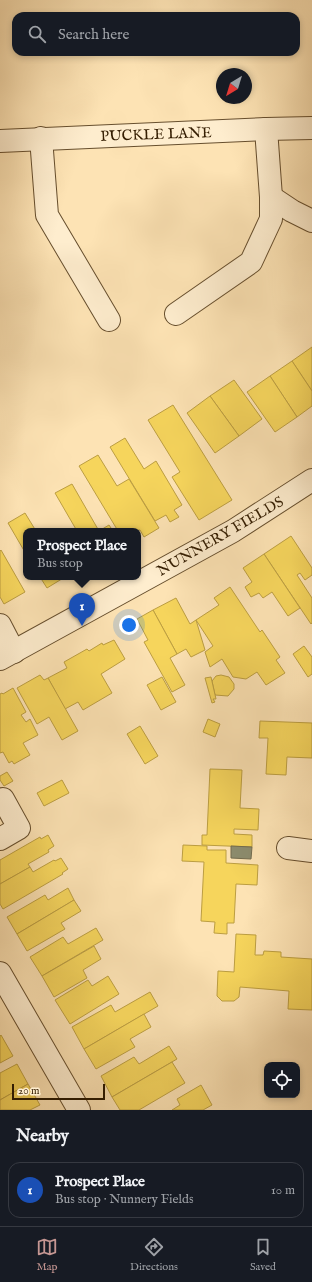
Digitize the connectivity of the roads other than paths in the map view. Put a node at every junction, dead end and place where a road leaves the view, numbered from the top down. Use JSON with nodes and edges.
{"nodes":[{"id":1,"x":312,"y":128,"type":"edge"},
{"id":2,"x":266,"y":129,"type":"junction"},
{"id":3,"x":41,"y":138,"type":"junction"},
{"id":4,"x":0,"y":141,"type":"edge"},
{"id":5,"x":271,"y":197,"type":"junction"},
{"id":6,"x":312,"y":221,"type":"edge"},
{"id":7,"x":176,"y":314,"type":"dead end"},
{"id":8,"x":108,"y":320,"type":"dead end"},
{"id":9,"x":312,"y":480,"type":"edge"},
{"id":10,"x":0,"y":626,"type":"edge"},
{"id":11,"x":7,"y":656,"type":"edge"},
{"id":12,"x":3,"y":799,"type":"dead end"},
{"id":13,"x":0,"y":839,"type":"edge"},
{"id":14,"x":288,"y":848,"type":"dead end"},
{"id":15,"x":312,"y":851,"type":"edge"},
{"id":16,"x":0,"y":973,"type":"edge"},
{"id":17,"x":79,"y":1110,"type":"edge"}],
"edges":[{"from":1,"to":2,"type":"street","name":"PUCKLE LANE"},
{"from":2,"to":3,"type":"street","name":"PUCKLE LANE"},
{"from":2,"to":5,"type":"street"},
{"from":3,"to":4,"type":"street","name":"PUCKLE LANE"},
{"from":3,"to":8,"type":"street"},
{"from":5,"to":6,"type":"street"},
{"from":5,"to":7,"type":"street"},
{"from":9,"to":11,"type":"street","name":"NUNNERY FIELDS"},
{"from":10,"to":11,"type":"street"},
{"from":12,"to":13,"type":"street"},
{"from":14,"to":15,"type":"street"},
{"from":16,"to":17,"type":"street"}]}
